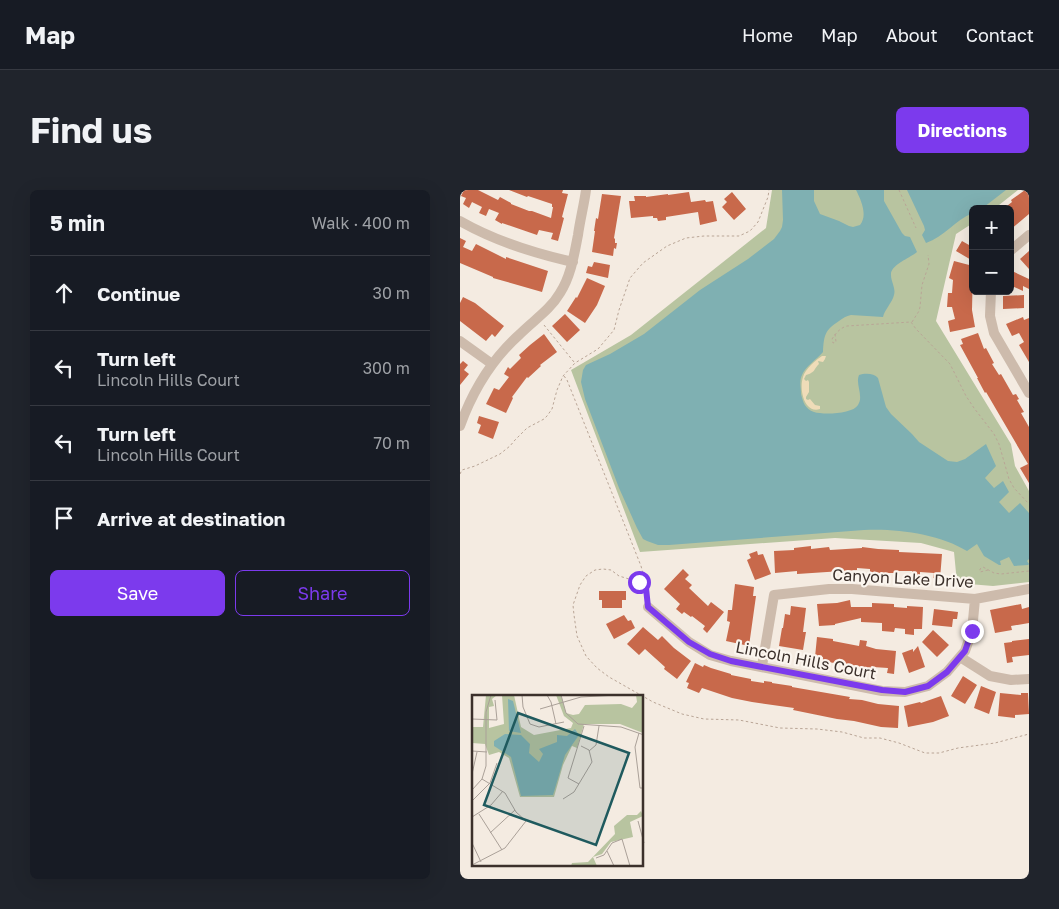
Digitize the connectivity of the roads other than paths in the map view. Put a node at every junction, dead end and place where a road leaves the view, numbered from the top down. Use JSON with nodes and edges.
{"nodes":[{"id":1,"x":586,"y":190,"type":"edge"},
{"id":2,"x":460,"y":221,"type":"edge"},
{"id":3,"x":1029,"y":235,"type":"edge"},
{"id":4,"x":1011,"y":250,"type":"edge"},
{"id":5,"x":573,"y":262,"type":"junction"},
{"id":6,"x":991,"y":295,"type":"edge"},
{"id":7,"x":460,"y":341,"type":"edge"},
{"id":8,"x":492,"y":364,"type":"junction"},
{"id":9,"x":1029,"y":393,"type":"edge"},
{"id":10,"x":460,"y":426,"type":"edge"},
{"id":11,"x":1029,"y":589,"type":"edge"},
{"id":12,"x":975,"y":598,"type":"junction"},
{"id":13,"x":648,"y":607,"type":"road end"},
{"id":14,"x":960,"y":657,"type":"junction"},
{"id":15,"x":762,"y":666,"type":"junction"},
{"id":16,"x":1029,"y":679,"type":"edge"}],
"edges":[{"from":1,"to":5,"type":"street"},
{"from":2,"to":5,"type":"street"},
{"from":3,"to":4,"type":"street"},
{"from":5,"to":8,"type":"street"},
{"from":6,"to":9,"type":"street"},
{"from":7,"to":8,"type":"street"},
{"from":8,"to":10,"type":"street"},
{"from":11,"to":12,"type":"street","name":"Canyon Lake Drive"},
{"from":12,"to":14,"type":"street","name":"Lincoln Hills Court"},
{"from":12,"to":15,"type":"street","name":"Canyon Lake Drive"},
{"from":13,"to":15,"type":"street","name":"Lincoln Hills Court"},
{"from":14,"to":15,"type":"street","name":"Lincoln Hills Court"},
{"from":14,"to":16,"type":"street"}]}
